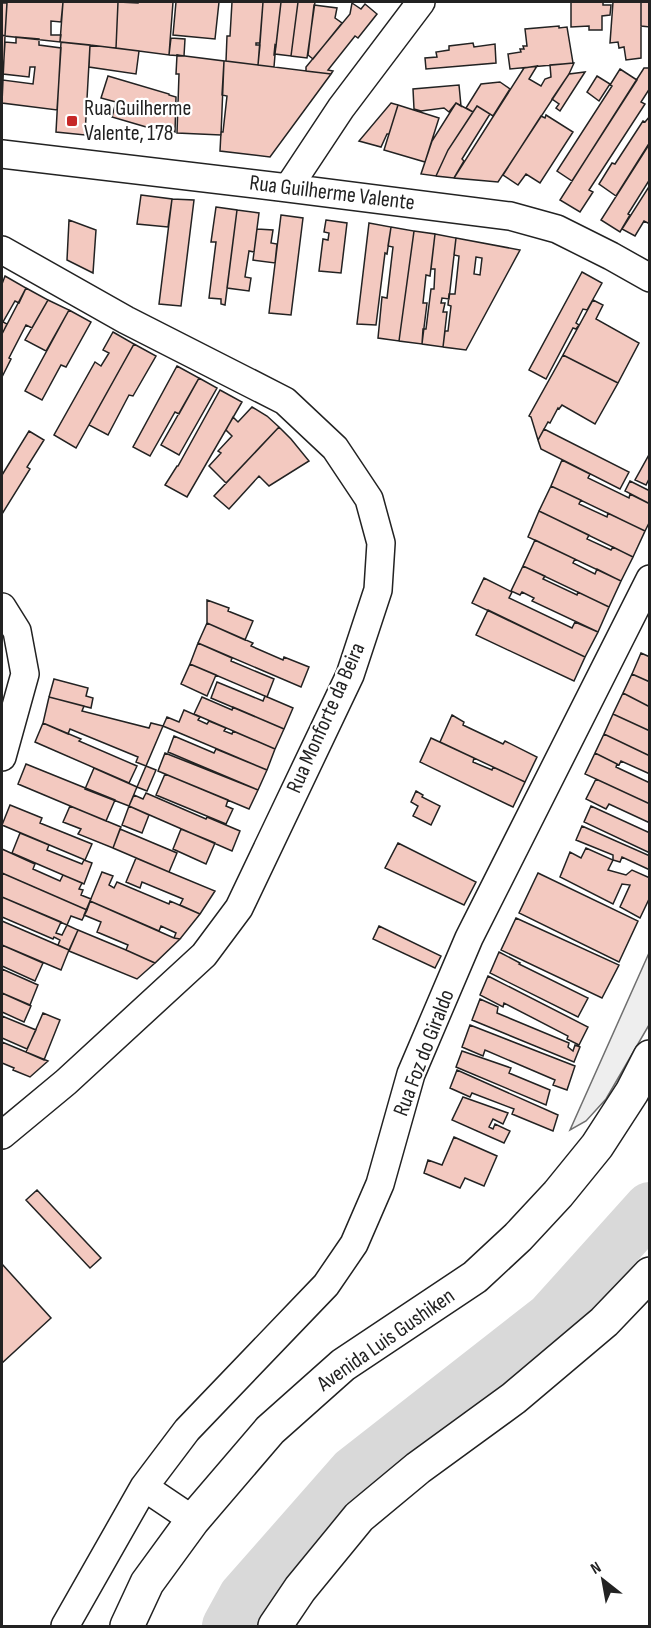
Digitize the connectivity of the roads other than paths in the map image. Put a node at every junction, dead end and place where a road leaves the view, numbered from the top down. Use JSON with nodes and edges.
{"nodes":[{"id":1,"x":421,"y":2,"type":"edge"},
{"id":2,"x":2,"y":154,"type":"edge"},
{"id":3,"x":288,"y":188,"type":"junction"},
{"id":4,"x":2,"y":250,"type":"edge"},
{"id":5,"x":650,"y":279,"type":"edge"},
{"id":6,"x":650,"y":579,"type":"edge"},
{"id":7,"x":2,"y":607,"type":"edge"},
{"id":8,"x":2,"y":757,"type":"edge"},
{"id":9,"x":650,"y":1057,"type":"edge"},
{"id":10,"x":2,"y":1135,"type":"edge"},
{"id":11,"x":650,"y":1274,"type":"edge"},
{"id":12,"x":144,"y":1487,"type":"junction"},
{"id":13,"x":193,"y":1520,"type":"junction"},
{"id":14,"x":65,"y":1626,"type":"edge"},
{"id":15,"x":127,"y":1626,"type":"edge"},
{"id":16,"x":275,"y":1626,"type":"edge"}],
"edges":[{"from":1,"to":3,"type":"street"},
{"from":2,"to":3,"type":"street","name":"Rua Guilherme Valente"},
{"from":3,"to":5,"type":"street","name":"Rua Guilherme Valente"},
{"from":4,"to":10,"type":"street","name":"Rua Monforte da Beira"},
{"from":6,"to":12,"type":"street","name":"Rua Foz do Giraldo"},
{"from":7,"to":8,"type":"street"},
{"from":9,"to":13,"type":"main road","name":"Avenida Luis Gushiken"},
{"from":11,"to":16,"type":"main road"},
{"from":12,"to":13,"type":"street"},
{"from":12,"to":14,"type":"street","name":"Rua Foz do Giraldo"},
{"from":13,"to":15,"type":"main road","name":"Avenida Luis Gushiken"}]}
